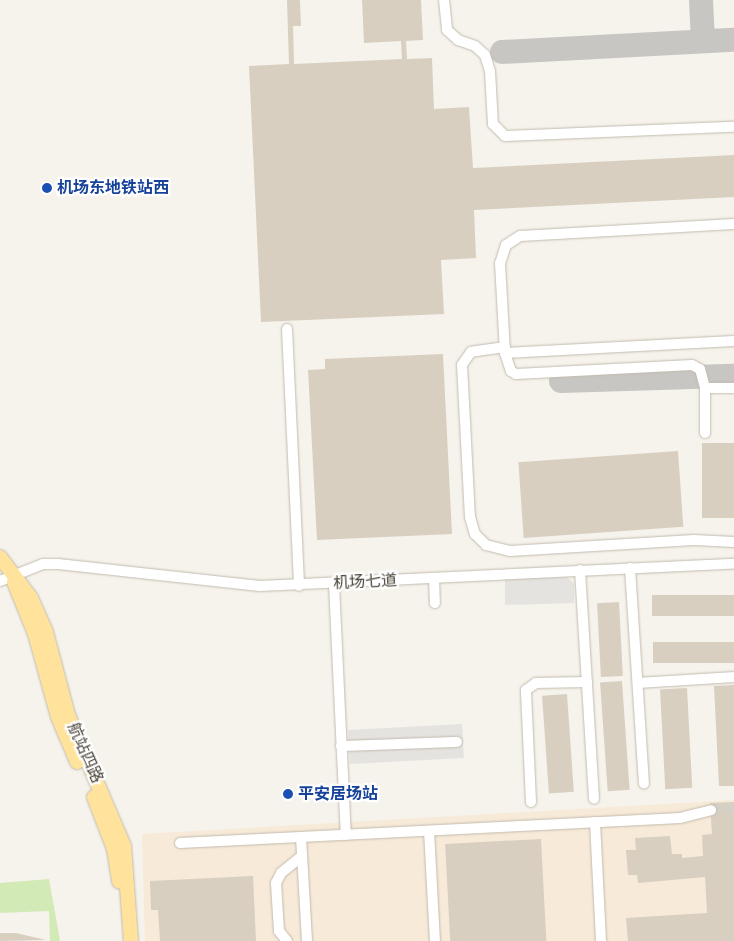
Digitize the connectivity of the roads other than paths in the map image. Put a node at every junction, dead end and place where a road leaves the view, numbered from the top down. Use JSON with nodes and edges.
{"nodes":[{"id":1,"x":444,"y":0,"type":"edge"},
{"id":2,"x":734,"y":127,"type":"edge"},
{"id":3,"x":734,"y":224,"type":"edge"},
{"id":4,"x":287,"y":329,"type":"dead end"},
{"id":5,"x":734,"y":341,"type":"edge"},
{"id":6,"x":505,"y":350,"type":"junction"},
{"id":7,"x":705,"y":388,"type":"junction"},
{"id":8,"x":734,"y":388,"type":"edge"},
{"id":9,"x":705,"y":432,"type":"dead end"},
{"id":10,"x":734,"y":542,"type":"edge"},
{"id":11,"x":0,"y":557,"type":"edge"},
{"id":12,"x":734,"y":564,"type":"edge"},
{"id":13,"x":630,"y":568,"type":"junction"},
{"id":14,"x":580,"y":570,"type":"junction"},
{"id":15,"x":5,"y":578,"type":"edge"},
{"id":16,"x":434,"y":578,"type":"junction"},
{"id":17,"x":334,"y":584,"type":"junction"},
{"id":18,"x":299,"y":586,"type":"junction"},
{"id":19,"x":436,"y":603,"type":"dead end"},
{"id":20,"x":734,"y":677,"type":"edge"},
{"id":21,"x":587,"y":682,"type":"junction"},
{"id":22,"x":638,"y":683,"type":"junction"},
{"id":23,"x":457,"y":742,"type":"dead end"},
{"id":24,"x":341,"y":746,"type":"junction"},
{"id":25,"x":644,"y":784,"type":"dead end"},
{"id":26,"x":594,"y":798,"type":"dead end"},
{"id":27,"x":531,"y":802,"type":"dead end"},
{"id":28,"x":711,"y":810,"type":"tunnel mouth"},
{"id":29,"x":595,"y":822,"type":"junction"},
{"id":30,"x":429,"y":831,"type":"junction"},
{"id":31,"x":346,"y":835,"type":"junction"},
{"id":32,"x":301,"y":837,"type":"junction"},
{"id":33,"x":180,"y":844,"type":"dead end"},
{"id":34,"x":302,"y":856,"type":"junction"},
{"id":35,"x":122,"y":941,"type":"edge"},
{"id":36,"x":131,"y":941,"type":"edge"},
{"id":37,"x":287,"y":941,"type":"edge"},
{"id":38,"x":306,"y":941,"type":"edge"},
{"id":39,"x":435,"y":941,"type":"edge"},
{"id":40,"x":601,"y":941,"type":"edge"}],
"edges":[{"from":1,"to":2,"type":"lane"},
{"from":3,"to":6,"type":"lane"},
{"from":4,"to":18,"type":"lane"},
{"from":5,"to":6,"type":"lane"},
{"from":6,"to":7,"type":"lane"},
{"from":6,"to":10,"type":"lane"},
{"from":7,"to":8,"type":"lane"},
{"from":7,"to":9,"type":"lane"},
{"from":11,"to":15,"type":"main road","name":"航站四路"},
{"from":12,"to":13,"type":"lane","name":"机场七道"},
{"from":13,"to":14,"type":"lane","name":"机场七道"},
{"from":13,"to":22,"type":"lane"},
{"from":14,"to":16,"type":"lane","name":"机场七道"},
{"from":14,"to":21,"type":"lane"},
{"from":15,"to":18,"type":"lane","name":"机场七道"},
{"from":15,"to":35,"type":"main road","name":"航站四路"},
{"from":15,"to":36,"type":"main road","name":"航站四路"},
{"from":16,"to":17,"type":"lane","name":"机场七道"},
{"from":16,"to":19,"type":"lane"},
{"from":17,"to":18,"type":"lane","name":"机场七道"},
{"from":17,"to":24,"type":"lane"},
{"from":20,"to":22,"type":"lane"},
{"from":21,"to":26,"type":"lane"},
{"from":21,"to":27,"type":"lane"},
{"from":22,"to":25,"type":"lane"},
{"from":23,"to":24,"type":"lane"},
{"from":24,"to":31,"type":"lane"},
{"from":28,"to":29,"type":"lane"},
{"from":29,"to":30,"type":"lane"},
{"from":29,"to":40,"type":"lane"},
{"from":30,"to":31,"type":"lane"},
{"from":30,"to":39,"type":"lane"},
{"from":31,"to":32,"type":"lane"},
{"from":32,"to":33,"type":"lane"},
{"from":32,"to":34,"type":"lane"},
{"from":34,"to":37,"type":"lane"},
{"from":34,"to":38,"type":"lane"}]}
